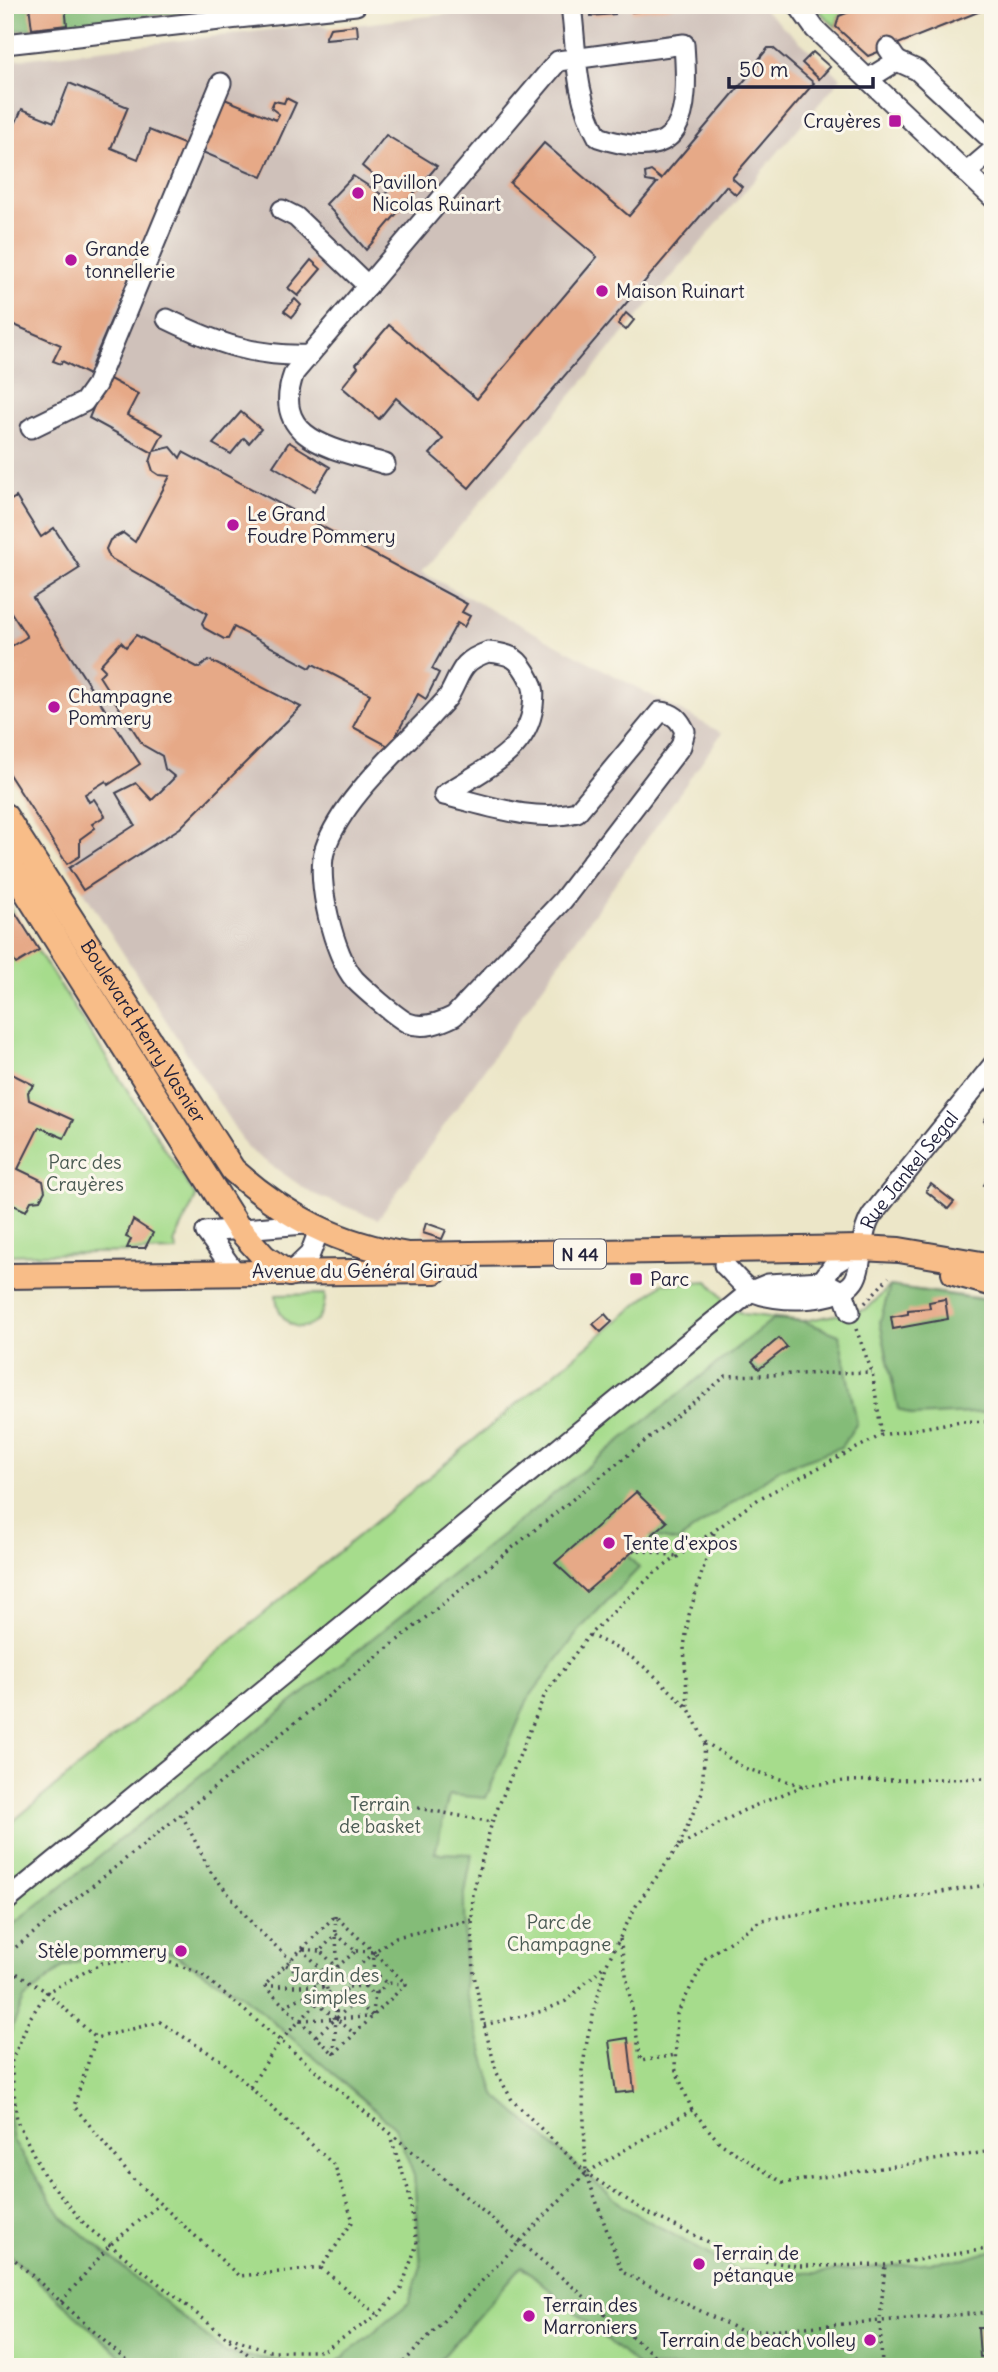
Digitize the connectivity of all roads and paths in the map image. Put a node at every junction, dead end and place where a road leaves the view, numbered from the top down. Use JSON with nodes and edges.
{"nodes":[{"id":1,"x":356,"y":5,"type":"edge"},
{"id":2,"x":571,"y":5,"type":"edge"},
{"id":3,"x":798,"y":5,"type":"edge"},
{"id":4,"x":5,"y":44,"type":"edge"},
{"id":5,"x":576,"y":57,"type":"junction"},
{"id":6,"x":867,"y":79,"type":"junction"},
{"id":7,"x":221,"y":83,"type":"dead end"},
{"id":8,"x":993,"y":141,"type":"edge"},
{"id":9,"x":993,"y":150,"type":"edge"},
{"id":10,"x":966,"y":173,"type":"junction"},
{"id":11,"x":993,"y":198,"type":"edge"},
{"id":12,"x":282,"y":210,"type":"dead end"},
{"id":13,"x":368,"y":286,"type":"junction"},
{"id":14,"x":167,"y":319,"type":"dead end"},
{"id":15,"x":309,"y":355,"type":"junction"},
{"id":16,"x":31,"y":428,"type":"dead end"},
{"id":17,"x":385,"y":464,"type":"dead end"},
{"id":18,"x":444,"y":795,"type":"joint"},
{"id":19,"x":5,"y":817,"type":"edge"},
{"id":20,"x":5,"y":858,"type":"edge"},
{"id":21,"x":993,"y":1065,"type":"edge"},
{"id":22,"x":312,"y":1227,"type":"junction"},
{"id":23,"x":239,"y":1229,"type":"junction"},
{"id":24,"x":724,"y":1265,"type":"junction"},
{"id":25,"x":993,"y":1266,"type":"edge"},
{"id":26,"x":235,"y":1272,"type":"junction"},
{"id":27,"x":289,"y":1274,"type":"junction"},
{"id":28,"x":5,"y":1276,"type":"edge"},
{"id":29,"x":889,"y":1277,"type":"dead end"},
{"id":30,"x":842,"y":1279,"type":"junction"},
{"id":31,"x":993,"y":1284,"type":"edge"},
{"id":32,"x":751,"y":1291,"type":"junction"},
{"id":33,"x":872,"y":1371,"type":"junction"},
{"id":34,"x":993,"y":1422,"type":"edge"},
{"id":35,"x":882,"y":1435,"type":"junction"},
{"id":36,"x":714,"y":1531,"type":"junction"},
{"id":37,"x":632,"y":1549,"type":"dead end"},
{"id":38,"x":678,"y":1557,"type":"junction"},
{"id":39,"x":589,"y":1635,"type":"junction"},
{"id":40,"x":688,"y":1707,"type":"junction"},
{"id":41,"x":705,"y":1742,"type":"junction"},
{"id":42,"x":993,"y":1778,"type":"edge"},
{"id":43,"x":803,"y":1786,"type":"junction"},
{"id":44,"x":418,"y":1808,"type":"dead end"},
{"id":45,"x":181,"y":1814,"type":"junction"},
{"id":46,"x":492,"y":1822,"type":"junction"},
{"id":47,"x":679,"y":1846,"type":"junction"},
{"id":48,"x":993,"y":1884,"type":"edge"},
{"id":49,"x":5,"y":1902,"type":"edge"},
{"id":50,"x":335,"y":1916,"type":"junction"},
{"id":51,"x":472,"y":1920,"type":"junction"},
{"id":52,"x":336,"y":1934,"type":"junction"},
{"id":53,"x":620,"y":1937,"type":"junction"},
{"id":54,"x":302,"y":1949,"type":"junction"},
{"id":55,"x":320,"y":1951,"type":"junction"},
{"id":56,"x":356,"y":1951,"type":"junction"},
{"id":57,"x":374,"y":1952,"type":"junction"},
{"id":58,"x":5,"y":1956,"type":"edge"},
{"id":59,"x":291,"y":1960,"type":"junction"},
{"id":60,"x":286,"y":1965,"type":"junction"},
{"id":61,"x":606,"y":1965,"type":"junction"},
{"id":62,"x":5,"y":1966,"type":"edge"},
{"id":63,"x":337,"y":1968,"type":"junction"},
{"id":64,"x":373,"y":1975,"type":"junction"},
{"id":65,"x":338,"y":1976,"type":"junction"},
{"id":66,"x":347,"y":1977,"type":"junction"},
{"id":67,"x":331,"y":1979,"type":"junction"},
{"id":68,"x":386,"y":1983,"type":"junction"},
{"id":69,"x":406,"y":1984,"type":"junction"},
{"id":70,"x":264,"y":1986,"type":"junction"},
{"id":71,"x":326,"y":1986,"type":"junction"},
{"id":72,"x":365,"y":1986,"type":"junction"},
{"id":73,"x":347,"y":1989,"type":"junction"},
{"id":74,"x":47,"y":1992,"type":"junction"},
{"id":75,"x":328,"y":1992,"type":"junction"},
{"id":76,"x":375,"y":1992,"type":"junction"},
{"id":77,"x":337,"y":1997,"type":"junction"},
{"id":78,"x":356,"y":2001,"type":"junction"},
{"id":79,"x":317,"y":2003,"type":"junction"},
{"id":80,"x":284,"y":2006,"type":"junction"},
{"id":81,"x":373,"y":2017,"type":"junction"},
{"id":82,"x":336,"y":2018,"type":"junction"},
{"id":83,"x":299,"y":2020,"type":"junction"},
{"id":84,"x":484,"y":2025,"type":"junction"},
{"id":85,"x":355,"y":2034,"type":"junction"},
{"id":86,"x":316,"y":2036,"type":"junction"},
{"id":87,"x":96,"y":2038,"type":"junction"},
{"id":88,"x":280,"y":2041,"type":"junction"},
{"id":89,"x":334,"y":2054,"type":"junction"},
{"id":90,"x":676,"y":2055,"type":"junction"},
{"id":91,"x":250,"y":2087,"type":"junction"},
{"id":92,"x":692,"y":2110,"type":"junction"},
{"id":93,"x":389,"y":2134,"type":"junction"},
{"id":94,"x":993,"y":2151,"type":"edge"},
{"id":95,"x":586,"y":2173,"type":"junction"},
{"id":96,"x":160,"y":2204,"type":"junction"},
{"id":97,"x":518,"y":2244,"type":"junction"},
{"id":98,"x":110,"y":2245,"type":"junction"},
{"id":99,"x":993,"y":2248,"type":"edge"},
{"id":100,"x":5,"y":2251,"type":"edge"},
{"id":101,"x":885,"y":2265,"type":"junction"},
{"id":102,"x":321,"y":2268,"type":"junction"},
{"id":103,"x":61,"y":2302,"type":"junction"},
{"id":104,"x":993,"y":2312,"type":"edge"},
{"id":105,"x":378,"y":2315,"type":"junction"},
{"id":106,"x":880,"y":2321,"type":"junction"},
{"id":107,"x":225,"y":2336,"type":"junction"},
{"id":108,"x":133,"y":2367,"type":"edge"},
{"id":109,"x":264,"y":2367,"type":"edge"},
{"id":110,"x":399,"y":2367,"type":"edge"},
{"id":111,"x":668,"y":2367,"type":"edge"},
{"id":112,"x":883,"y":2367,"type":"edge"}],
"edges":[{"from":1,"to":4,"type":"street"},
{"from":2,"to":5,"type":"street"},
{"from":3,"to":6,"type":"street"},
{"from":5,"to":5,"type":"street"},
{"from":5,"to":13,"type":"street"},
{"from":6,"to":8,"type":"street"},
{"from":6,"to":10,"type":"street"},
{"from":7,"to":16,"type":"street"},
{"from":9,"to":10,"type":"street"},
{"from":10,"to":11,"type":"street"},
{"from":12,"to":13,"type":"street"},
{"from":13,"to":15,"type":"street"},
{"from":14,"to":15,"type":"street"},
{"from":15,"to":17,"type":"street"},
{"from":18,"to":18,"type":"street"},
{"from":19,"to":22,"type":"main road","name":"Boulevard Henry Vasnier","number":"N 44"},
{"from":20,"to":23,"type":"main road","name":"Boulevard Henry Vasnier"},
{"from":21,"to":30,"type":"street","name":"Rue Jankel Segal"},
{"from":22,"to":23,"type":"street"},
{"from":22,"to":27,"type":"street"},
{"from":22,"to":30,"type":"main road","name":"Avenue du Général Giraud","number":"N 44"},
{"from":23,"to":26,"type":"street"},
{"from":23,"to":27,"type":"main road","name":"Boulevard Henry Vasnier"},
{"from":24,"to":27,"type":"main road","name":"Avenue du Général Giraud","number":"N 44"},
{"from":24,"to":30,"type":"main road","name":"Avenue du Général Giraud","number":"N 44"},
{"from":24,"to":32,"type":"street"},
{"from":25,"to":30,"type":"main road","name":"Avenue du Général Giraud","number":"N 44"},
{"from":26,"to":27,"type":"main road","name":"Avenue du Général Giraud"},
{"from":26,"to":28,"type":"main road","name":"Avenue du Général Giraud"},
{"from":29,"to":30,"type":"path"},
{"from":30,"to":31,"type":"main road","number":"N 44"},
{"from":30,"to":32,"type":"street","name":"Avenue du Général Giraud"},
{"from":30,"to":33,"type":"path"},
{"from":32,"to":49,"type":"street"},
{"from":33,"to":35,"type":"path"},
{"from":33,"to":45,"type":"path"},
{"from":34,"to":35,"type":"path"},
{"from":35,"to":36,"type":"path"},
{"from":36,"to":38,"type":"path"},
{"from":36,"to":40,"type":"path"},
{"from":37,"to":38,"type":"path"},
{"from":38,"to":39,"type":"path"},
{"from":39,"to":40,"type":"path"},
{"from":39,"to":46,"type":"path"},
{"from":40,"to":41,"type":"path"},
{"from":41,"to":43,"type":"path"},
{"from":41,"to":47,"type":"path"},
{"from":42,"to":43,"type":"path"},
{"from":43,"to":47,"type":"path"},
{"from":44,"to":46,"type":"path"},
{"from":45,"to":58,"type":"path"},
{"from":45,"to":59,"type":"path"},
{"from":46,"to":51,"type":"path"},
{"from":47,"to":53,"type":"path"},
{"from":48,"to":90,"type":"path"},
{"from":50,"to":52,"type":"path"},
{"from":50,"to":54,"type":"path"},
{"from":50,"to":57,"type":"path"},
{"from":51,"to":57,"type":"path"},
{"from":51,"to":84,"type":"path"},
{"from":52,"to":55,"type":"path"},
{"from":52,"to":56,"type":"path"},
{"from":52,"to":63,"type":"path"},
{"from":53,"to":61,"type":"path"},
{"from":53,"to":90,"type":"path"},
{"from":54,"to":55,"type":"path"},
{"from":54,"to":59,"type":"path"},
{"from":54,"to":67,"type":"path"},
{"from":55,"to":63,"type":"path"},
{"from":56,"to":57,"type":"path"},
{"from":56,"to":63,"type":"path"},
{"from":57,"to":64,"type":"path"},
{"from":57,"to":66,"type":"path"},
{"from":57,"to":69,"type":"path"},
{"from":59,"to":60,"type":"path"},
{"from":60,"to":70,"type":"path"},
{"from":60,"to":71,"type":"path"},
{"from":61,"to":84,"type":"path"},
{"from":61,"to":95,"type":"path"},
{"from":62,"to":74,"type":"path"},
{"from":63,"to":65,"type":"path"},
{"from":64,"to":68,"type":"path"},
{"from":64,"to":72,"type":"path"},
{"from":65,"to":66,"type":"path"},
{"from":65,"to":67,"type":"path"},
{"from":66,"to":73,"type":"path"},
{"from":67,"to":71,"type":"path"},
{"from":68,"to":69,"type":"path"},
{"from":68,"to":76,"type":"path"},
{"from":69,"to":81,"type":"path"},
{"from":70,"to":71,"type":"path"},
{"from":70,"to":80,"type":"path"},
{"from":71,"to":75,"type":"path"},
{"from":71,"to":80,"type":"path"},
{"from":72,"to":73,"type":"path"},
{"from":72,"to":76,"type":"path"},
{"from":73,"to":77,"type":"path"},
{"from":73,"to":78,"type":"path"},
{"from":74,"to":87,"type":"path"},
{"from":74,"to":88,"type":"path"},
{"from":74,"to":98,"type":"path"},
{"from":75,"to":77,"type":"path"},
{"from":75,"to":79,"type":"path"},
{"from":76,"to":81,"type":"path"},
{"from":77,"to":82,"type":"path"},
{"from":78,"to":81,"type":"path"},
{"from":78,"to":82,"type":"path"},
{"from":79,"to":82,"type":"path"},
{"from":79,"to":83,"type":"path"},
{"from":80,"to":83,"type":"path"},
{"from":81,"to":82,"type":"path"},
{"from":81,"to":85,"type":"path"},
{"from":82,"to":83,"type":"path"},
{"from":82,"to":85,"type":"path"},
{"from":82,"to":86,"type":"path"},
{"from":82,"to":89,"type":"path"},
{"from":83,"to":86,"type":"path"},
{"from":83,"to":88,"type":"path"},
{"from":84,"to":95,"type":"path"},
{"from":85,"to":89,"type":"path"},
{"from":86,"to":89,"type":"path"},
{"from":87,"to":91,"type":"path"},
{"from":87,"to":96,"type":"path"},
{"from":88,"to":91,"type":"path"},
{"from":88,"to":93,"type":"path"},
{"from":90,"to":92,"type":"path"},
{"from":91,"to":102,"type":"path"},
{"from":92,"to":94,"type":"path"},
{"from":92,"to":95,"type":"path"},
{"from":93,"to":97,"type":"path"},
{"from":93,"to":105,"type":"path"},
{"from":95,"to":97,"type":"path"},
{"from":95,"to":101,"type":"path"},
{"from":95,"to":106,"type":"path"},
{"from":96,"to":98,"type":"path"},
{"from":96,"to":102,"type":"path"},
{"from":97,"to":110,"type":"path"},
{"from":97,"to":111,"type":"path"},
{"from":98,"to":103,"type":"path"},
{"from":98,"to":107,"type":"path"},
{"from":99,"to":101,"type":"path"},
{"from":100,"to":103,"type":"path"},
{"from":101,"to":106,"type":"path"},
{"from":102,"to":105,"type":"path"},
{"from":103,"to":108,"type":"path"},
{"from":104,"to":106,"type":"path"},
{"from":105,"to":107,"type":"path"},
{"from":106,"to":112,"type":"path"},
{"from":107,"to":109,"type":"path"}]}
